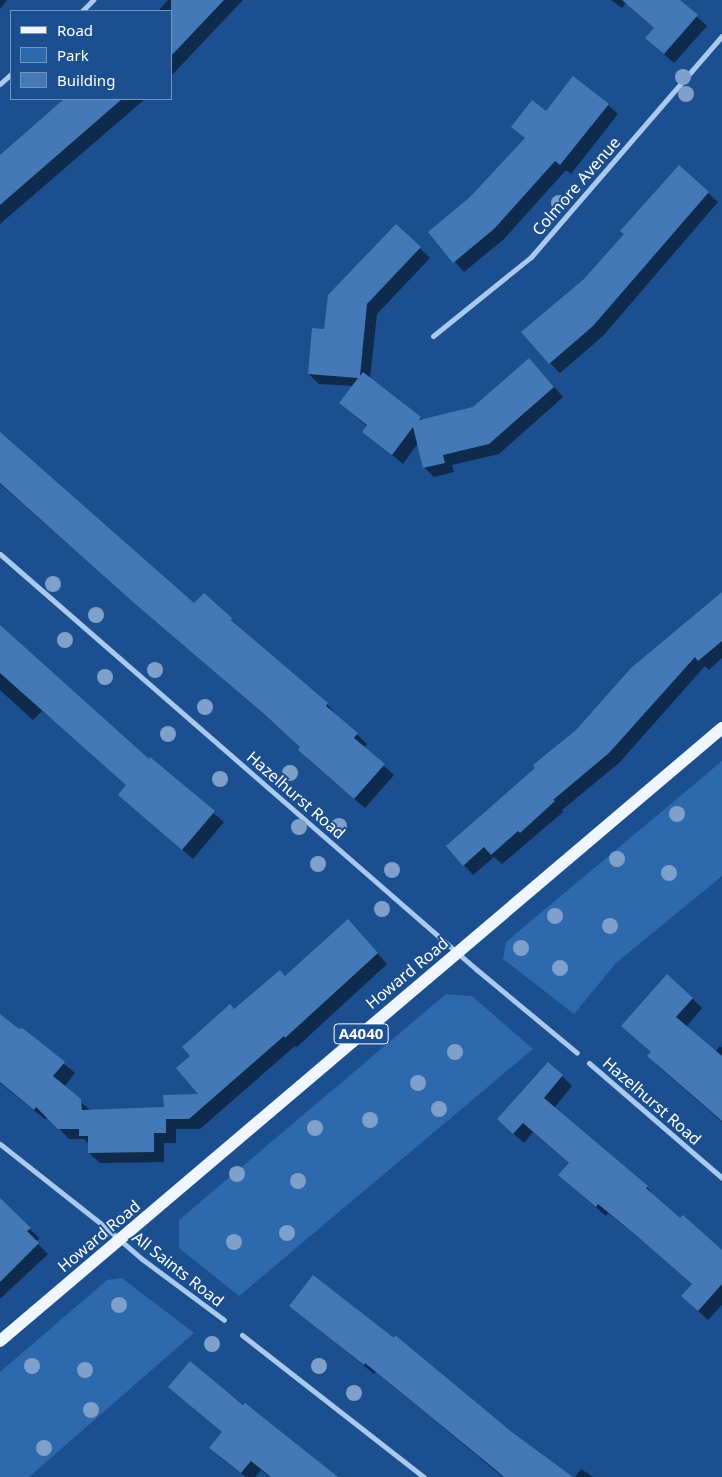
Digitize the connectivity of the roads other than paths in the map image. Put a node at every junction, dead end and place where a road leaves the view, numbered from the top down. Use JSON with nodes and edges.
{"nodes":[{"id":1,"x":93,"y":0,"type":"edge"},
{"id":2,"x":83,"y":10,"type":"edge"},
{"id":3,"x":722,"y":36,"type":"edge"},
{"id":4,"x":10,"y":75,"type":"edge"},
{"id":5,"x":0,"y":84,"type":"edge"},
{"id":6,"x":433,"y":336,"type":"dead end"},
{"id":7,"x":0,"y":554,"type":"edge"},
{"id":8,"x":722,"y":728,"type":"edge"},
{"id":9,"x":457,"y":952,"type":"junction"},
{"id":10,"x":577,"y":1053,"type":"dead end"},
{"id":11,"x":589,"y":1063,"type":"dead end"},
{"id":12,"x":0,"y":1144,"type":"edge"},
{"id":13,"x":722,"y":1178,"type":"edge"},
{"id":14,"x":120,"y":1240,"type":"junction"},
{"id":15,"x":224,"y":1320,"type":"dead end"},
{"id":16,"x":242,"y":1335,"type":"dead end"},
{"id":17,"x":0,"y":1341,"type":"edge"},
{"id":18,"x":424,"y":1477,"type":"edge"}],
"edges":[{"from":1,"to":2,"type":"street"},
{"from":3,"to":6,"type":"street","name":"Colmore Avenue"},
{"from":4,"to":5,"type":"street"},
{"from":7,"to":9,"type":"street","name":"Hazelhurst Road"},
{"from":8,"to":9,"type":"main road","name":"Howard Road","number":"A4040"},
{"from":9,"to":10,"type":"street","name":"Hazelhurst Road"},
{"from":9,"to":14,"type":"main road","name":"Howard Road","number":"A4040"},
{"from":11,"to":13,"type":"street","name":"Hazelhurst Road"},
{"from":12,"to":14,"type":"street","name":"All Saints Road"},
{"from":14,"to":15,"type":"street","name":"All Saints Road"},
{"from":14,"to":17,"type":"main road","name":"Howard Road","number":"A4040"},
{"from":16,"to":18,"type":"street"}]}
